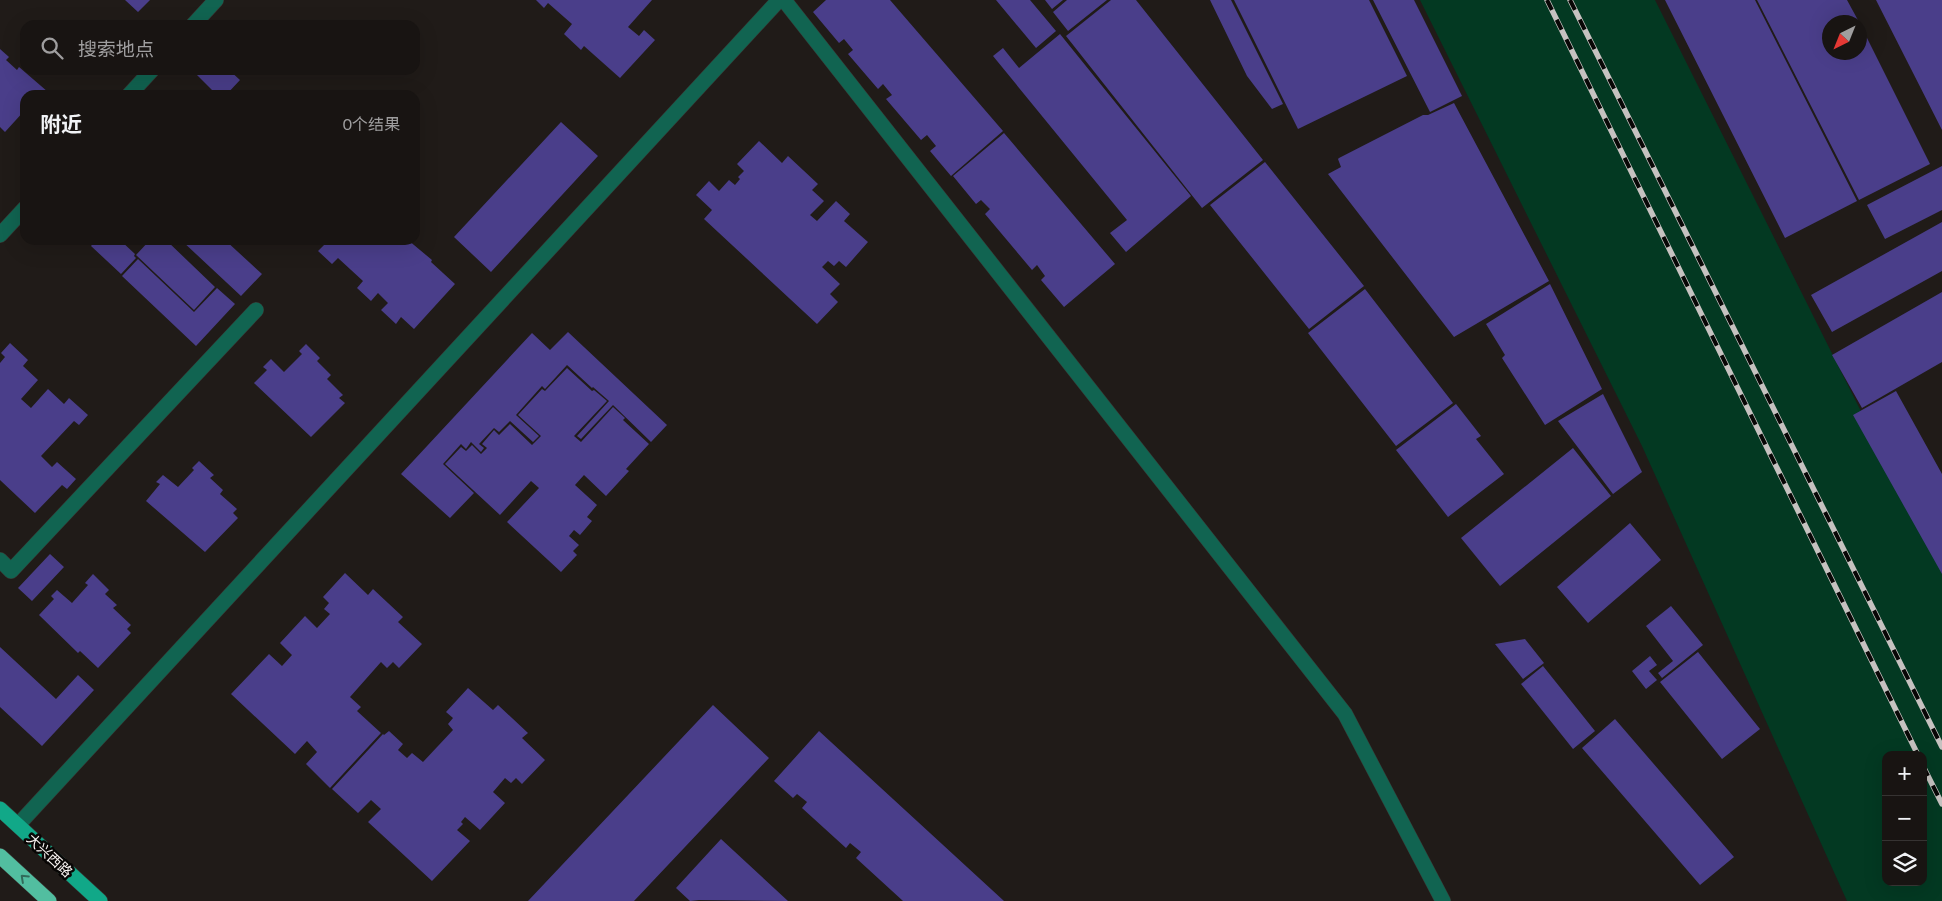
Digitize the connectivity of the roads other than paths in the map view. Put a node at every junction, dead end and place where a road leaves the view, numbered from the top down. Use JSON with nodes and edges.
{"nodes":[{"id":1,"x":216,"y":0,"type":"edge"},
{"id":2,"x":779,"y":0,"type":"edge"},
{"id":3,"x":784,"y":0,"type":"edge"},
{"id":4,"x":198,"y":20,"type":"edge"},
{"id":5,"x":147,"y":75,"type":"edge"},
{"id":6,"x":134,"y":90,"type":"edge"},
{"id":7,"x":20,"y":213,"type":"edge"},
{"id":8,"x":0,"y":235,"type":"edge"},
{"id":9,"x":256,"y":310,"type":"dead end"},
{"id":10,"x":0,"y":560,"type":"edge"},
{"id":11,"x":0,"y":809,"type":"edge"},
{"id":12,"x":18,"y":825,"type":"junction"},
{"id":13,"x":0,"y":856,"type":"edge"},
{"id":14,"x":49,"y":901,"type":"edge"},
{"id":15,"x":100,"y":901,"type":"edge"},
{"id":16,"x":1443,"y":901,"type":"edge"}],
"edges":[{"from":1,"to":4,"type":"street"},
{"from":2,"to":12,"type":"street"},
{"from":3,"to":16,"type":"street"},
{"from":5,"to":6,"type":"street"},
{"from":7,"to":8,"type":"street"},
{"from":9,"to":10,"type":"street"},
{"from":11,"to":12,"type":"main road","name":"大兴西路"},
{"from":12,"to":15,"type":"main road","name":"大兴西路"},
{"from":14,"to":13,"type":"highway","one_way":true}]}
